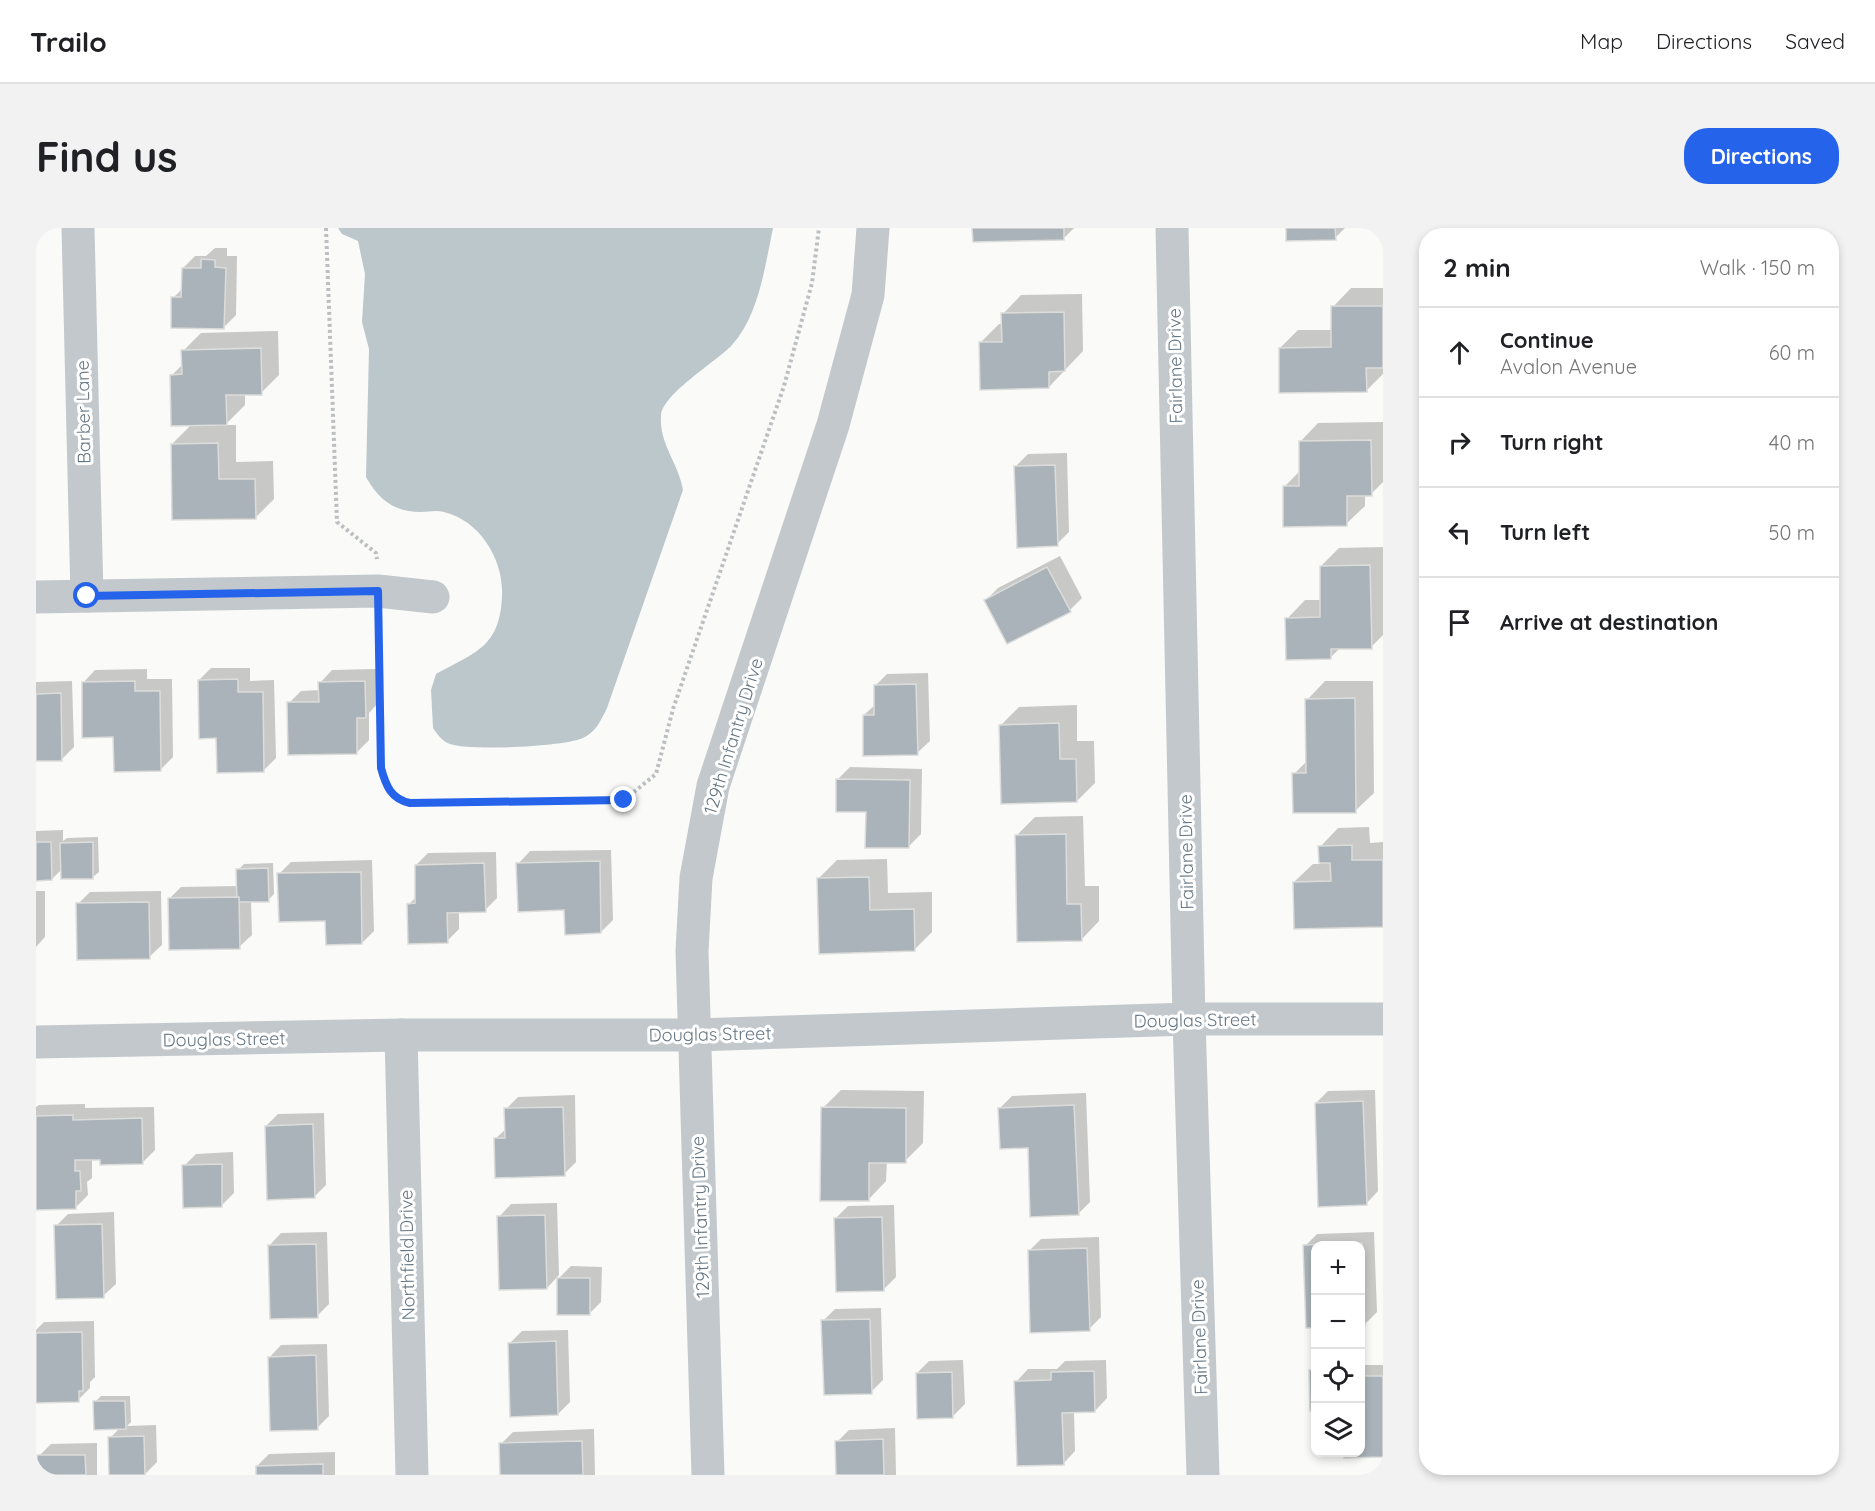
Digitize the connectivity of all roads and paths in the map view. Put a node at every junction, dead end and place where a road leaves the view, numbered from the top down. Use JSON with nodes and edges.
{"nodes":[{"id":1,"x":78,"y":228,"type":"edge"},
{"id":2,"x":326,"y":228,"type":"edge"},
{"id":3,"x":819,"y":228,"type":"edge"},
{"id":4,"x":873,"y":228,"type":"edge"},
{"id":5,"x":1172,"y":228,"type":"edge"},
{"id":6,"x":378,"y":591,"type":"junction"},
{"id":7,"x":87,"y":596,"type":"junction"},
{"id":8,"x":36,"y":597,"type":"edge"},
{"id":9,"x":434,"y":597,"type":"dead end"},
{"id":10,"x":1189,"y":1019,"type":"junction"},
{"id":11,"x":1383,"y":1019,"type":"edge"},
{"id":12,"x":401,"y":1035,"type":"junction"},
{"id":13,"x":695,"y":1035,"type":"junction"},
{"id":14,"x":36,"y":1042,"type":"edge"},
{"id":15,"x":412,"y":1475,"type":"edge"},
{"id":16,"x":708,"y":1475,"type":"edge"},
{"id":17,"x":1203,"y":1475,"type":"edge"}],
"edges":[{"from":1,"to":7,"type":"street","name":"Barber Lane"},
{"from":2,"to":6,"type":"path"},
{"from":3,"to":6,"type":"path"},
{"from":4,"to":13,"type":"street","name":"129th Infantry Drive"},
{"from":5,"to":10,"type":"street","name":"Fairlane Drive"},
{"from":6,"to":7,"type":"street"},
{"from":6,"to":9,"type":"street"},
{"from":7,"to":8,"type":"street"},
{"from":10,"to":11,"type":"street","name":"Douglas Street"},
{"from":10,"to":13,"type":"street","name":"Douglas Street"},
{"from":10,"to":17,"type":"street","name":"Fairlane Drive"},
{"from":12,"to":13,"type":"street","name":"Douglas Street"},
{"from":12,"to":14,"type":"street","name":"Douglas Street"},
{"from":12,"to":15,"type":"street","name":"Northfield Drive"},
{"from":13,"to":16,"type":"street","name":"129th Infantry Drive"}]}
